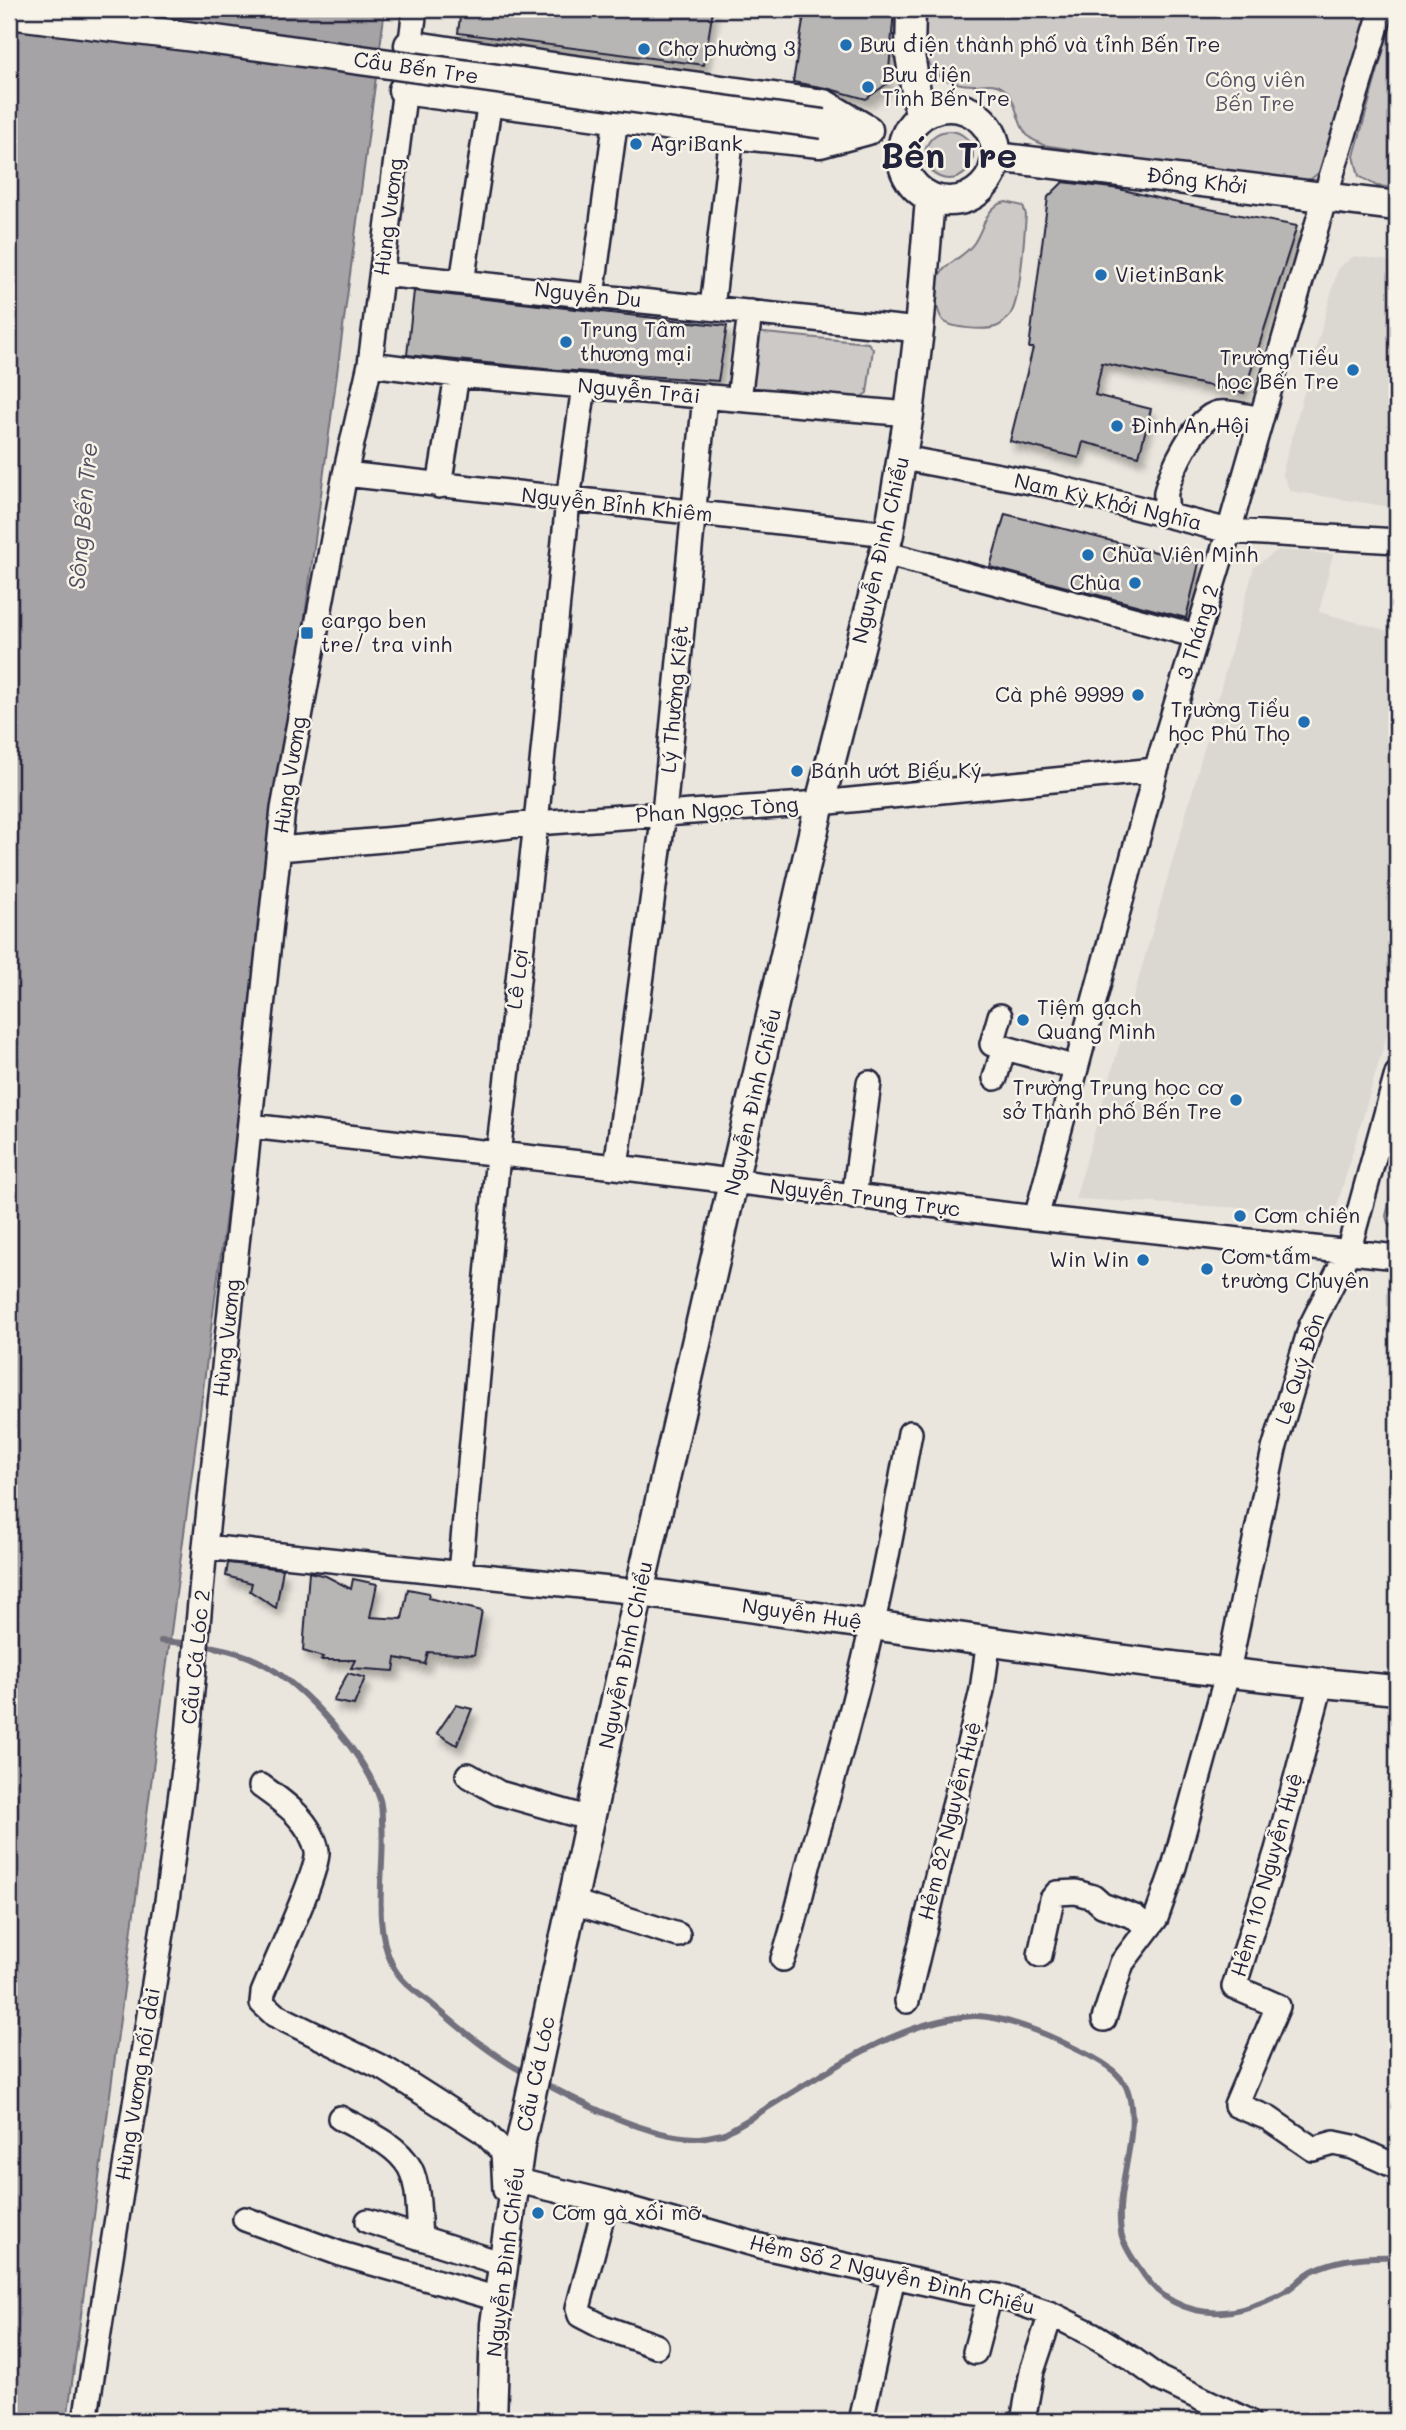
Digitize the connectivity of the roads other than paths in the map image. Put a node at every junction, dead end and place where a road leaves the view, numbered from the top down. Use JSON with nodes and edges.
{"nodes":[{"id":1,"x":415,"y":9,"type":"edge"},
{"id":2,"x":911,"y":9,"type":"edge"},
{"id":3,"x":1382,"y":9,"type":"edge"},
{"id":4,"x":9,"y":15,"type":"edge"},
{"id":5,"x":409,"y":45,"type":"junction"},
{"id":6,"x":403,"y":90,"type":"junction"},
{"id":7,"x":490,"y":102,"type":"junction"},
{"id":8,"x":920,"y":116,"type":"junction"},
{"id":9,"x":616,"y":118,"type":"junction"},
{"id":10,"x":868,"y":130,"type":"junction"},
{"id":11,"x":732,"y":134,"type":"junction"},
{"id":12,"x":902,"y":144,"type":"junction"},
{"id":13,"x":996,"y":157,"type":"junction"},
{"id":14,"x":1325,"y":197,"type":"junction"},
{"id":15,"x":930,"y":199,"type":"junction"},
{"id":16,"x":1397,"y":206,"type":"edge"},
{"id":17,"x":382,"y":274,"type":"junction"},
{"id":18,"x":462,"y":282,"type":"junction"},
{"id":19,"x":592,"y":296,"type":"junction"},
{"id":20,"x":712,"y":308,"type":"junction"},
{"id":21,"x":750,"y":312,"type":"junction"},
{"id":22,"x":919,"y":330,"type":"junction"},
{"id":23,"x":370,"y":364,"type":"junction"},
{"id":24,"x":457,"y":375,"type":"junction"},
{"id":25,"x":584,"y":386,"type":"junction"},
{"id":26,"x":705,"y":396,"type":"junction"},
{"id":27,"x":739,"y":399,"type":"junction"},
{"id":28,"x":909,"y":414,"type":"junction"},
{"id":29,"x":1261,"y":419,"type":"junction"},
{"id":30,"x":903,"y":458,"type":"junction"},
{"id":31,"x":345,"y":474,"type":"junction"},
{"id":32,"x":439,"y":486,"type":"junction"},
{"id":33,"x":568,"y":500,"type":"junction"},
{"id":34,"x":693,"y":512,"type":"junction"},
{"id":35,"x":1167,"y":514,"type":"junction"},
{"id":36,"x":1229,"y":531,"type":"junction"},
{"id":37,"x":1397,"y":541,"type":"edge"},
{"id":38,"x":886,"y":544,"type":"junction"},
{"id":39,"x":1197,"y":636,"type":"junction"},
{"id":40,"x":1156,"y":770,"type":"junction"},
{"id":41,"x":820,"y":803,"type":"junction"},
{"id":42,"x":664,"y":813,"type":"junction"},
{"id":43,"x":536,"y":823,"type":"junction"},
{"id":44,"x":279,"y":849,"type":"junction"},
{"id":45,"x":1000,"y":1016,"type":"dead end"},
{"id":46,"x":1004,"y":1048,"type":"junction"},
{"id":47,"x":1076,"y":1068,"type":"junction"},
{"id":48,"x":1397,"y":1074,"type":"edge"},
{"id":49,"x":995,"y":1078,"type":"dead end"},
{"id":50,"x":869,"y":1083,"type":"dead end"},
{"id":51,"x":250,"y":1126,"type":"junction"},
{"id":52,"x":498,"y":1155,"type":"junction"},
{"id":53,"x":616,"y":1167,"type":"junction"},
{"id":54,"x":735,"y":1182,"type":"junction"},
{"id":55,"x":854,"y":1197,"type":"junction"},
{"id":56,"x":1036,"y":1219,"type":"junction"},
{"id":57,"x":1348,"y":1252,"type":"junction"},
{"id":58,"x":1397,"y":1256,"type":"edge"},
{"id":59,"x":910,"y":1433,"type":"dead end"},
{"id":60,"x":205,"y":1557,"type":"junction"},
{"id":61,"x":460,"y":1573,"type":"junction"},
{"id":62,"x":639,"y":1592,"type":"junction"},
{"id":63,"x":873,"y":1624,"type":"junction"},
{"id":64,"x":989,"y":1640,"type":"junction"},
{"id":65,"x":1228,"y":1671,"type":"junction"},
{"id":66,"x":1321,"y":1684,"type":"junction"},
{"id":67,"x":1397,"y":1690,"type":"edge"},
{"id":68,"x":187,"y":1746,"type":"joint"},
{"id":69,"x":468,"y":1775,"type":"dead end"},
{"id":70,"x":261,"y":1786,"type":"dead end"},
{"id":71,"x":591,"y":1819,"type":"junction"},
{"id":72,"x":573,"y":1902,"type":"junction"},
{"id":73,"x":1149,"y":1928,"type":"junction"},
{"id":74,"x":678,"y":1935,"type":"dead end"},
{"id":75,"x":1040,"y":1955,"type":"dead end"},
{"id":76,"x":783,"y":1959,"type":"dead end"},
{"id":77,"x":907,"y":2001,"type":"dead end"},
{"id":78,"x":551,"y":2002,"type":"joint"},
{"id":79,"x":1104,"y":2019,"type":"dead end"},
{"id":80,"x":340,"y":2118,"type":"dead end"},
{"id":81,"x":510,"y":2146,"type":"junction"},
{"id":82,"x":1397,"y":2167,"type":"edge"},
{"id":83,"x":514,"y":2180,"type":"junction"},
{"id":84,"x":606,"y":2202,"type":"junction"},
{"id":85,"x":245,"y":2219,"type":"dead end"},
{"id":86,"x":368,"y":2221,"type":"dead end"},
{"id":87,"x":509,"y":2223,"type":"junction"},
{"id":88,"x":420,"y":2238,"type":"junction"},
{"id":89,"x":503,"y":2264,"type":"junction"},
{"id":90,"x":893,"y":2277,"type":"junction"},
{"id":91,"x":990,"y":2295,"type":"junction"},
{"id":92,"x":498,"y":2299,"type":"junction"},
{"id":93,"x":1051,"y":2314,"type":"junction"},
{"id":94,"x":656,"y":2346,"type":"dead end"},
{"id":95,"x":975,"y":2352,"type":"dead end"},
{"id":96,"x":497,"y":2420,"type":"edge"},
{"id":97,"x":85,"y":2421,"type":"edge"},
{"id":98,"x":861,"y":2421,"type":"edge"},
{"id":99,"x":1023,"y":2421,"type":"edge"},
{"id":100,"x":1248,"y":2421,"type":"edge"}],
"edges":[{"from":1,"to":5,"type":"street","name":"Hùng Vương"},
{"from":2,"to":8,"type":"main road"},
{"from":3,"to":14,"type":"street","name":"3 Tháng 2"},
{"from":4,"to":10,"type":"main road","name":"Cầu Bến Tre","bridge":true},
{"from":5,"to":6,"type":"street","name":"Hùng Vương"},
{"from":5,"to":10,"type":"main road"},
{"from":6,"to":7,"type":"main road"},
{"from":6,"to":17,"type":"street","name":"Hùng Vương"},
{"from":7,"to":9,"type":"main road"},
{"from":7,"to":18,"type":"street"},
{"from":8,"to":12,"type":"main road"},
{"from":8,"to":13,"type":"main road"},
{"from":9,"to":11,"type":"main road"},
{"from":9,"to":19,"type":"street"},
{"from":10,"to":11,"type":"main road"},
{"from":10,"to":12,"type":"main road"},
{"from":11,"to":20,"type":"street"},
{"from":12,"to":15,"type":"main road"},
{"from":13,"to":14,"type":"main road","name":"Đồng Khởi"},
{"from":13,"to":15,"type":"main road"},
{"from":14,"to":16,"type":"main road","name":"Đồng Khởi"},
{"from":14,"to":29,"type":"street","name":"3 Tháng 2"},
{"from":15,"to":22,"type":"main road","name":"Nguyễn Đình Chiểu"},
{"from":17,"to":18,"type":"street","name":"Nguyễn Du"},
{"from":17,"to":23,"type":"street","name":"Hùng Vương"},
{"from":18,"to":19,"type":"street","name":"Nguyễn Du"},
{"from":19,"to":20,"type":"street","name":"Nguyễn Du"},
{"from":20,"to":21,"type":"street","name":"Nguyễn Du"},
{"from":21,"to":22,"type":"street","name":"Nguyễn Du"},
{"from":21,"to":27,"type":"street"},
{"from":22,"to":28,"type":"main road","name":"Nguyễn Đình Chiểu"},
{"from":23,"to":24,"type":"street","name":"Nguyễn Trãi"},
{"from":23,"to":31,"type":"street","name":"Hùng Vương"},
{"from":24,"to":25,"type":"street","name":"Nguyễn Trãi"},
{"from":24,"to":32,"type":"street"},
{"from":25,"to":26,"type":"street","name":"Nguyễn Trãi"},
{"from":25,"to":33,"type":"street","name":"Lê Lợi"},
{"from":26,"to":27,"type":"street","name":"Nguyễn Trãi"},
{"from":26,"to":34,"type":"street","name":"Lý Thường Kiệt"},
{"from":27,"to":28,"type":"street","name":"Nguyễn Trãi"},
{"from":28,"to":30,"type":"main road","name":"Nguyễn Đình Chiểu"},
{"from":29,"to":35,"type":"street"},
{"from":29,"to":36,"type":"street","name":"3 Tháng 2"},
{"from":30,"to":35,"type":"street","name":"Nam Kỳ Khởi Nghĩa"},
{"from":30,"to":38,"type":"main road","name":"Nguyễn Đình Chiểu"},
{"from":31,"to":32,"type":"street","name":"Nguyễn Bỉnh Khiêm"},
{"from":31,"to":44,"type":"street","name":"Hùng Vương"},
{"from":32,"to":33,"type":"street","name":"Nguyễn Bỉnh Khiêm"},
{"from":33,"to":34,"type":"street","name":"Nguyễn Bỉnh Khiêm"},
{"from":33,"to":43,"type":"street","name":"Lê Lợi"},
{"from":34,"to":38,"type":"street","name":"Nguyễn Bỉnh Khiêm"},
{"from":34,"to":42,"type":"street","name":"Lý Thường Kiệt"},
{"from":35,"to":36,"type":"street","name":"Nam Kỳ Khởi Nghĩa"},
{"from":36,"to":37,"type":"street","name":"Nam Kỳ Khởi Nghĩa"},
{"from":36,"to":39,"type":"street","name":"3 Tháng 2"},
{"from":38,"to":39,"type":"street","name":"Nguyễn Bỉnh Khiêm"},
{"from":38,"to":41,"type":"main road","name":"Nguyễn Đình Chiểu"},
{"from":39,"to":40,"type":"street","name":"3 Tháng 2"},
{"from":40,"to":41,"type":"street","name":"Phan Ngọc Tòng"},
{"from":40,"to":47,"type":"street","name":"3 Tháng 2"},
{"from":41,"to":42,"type":"street","name":"Phan Ngọc Tòng"},
{"from":41,"to":54,"type":"main road","name":"Nguyễn Đình Chiểu"},
{"from":42,"to":43,"type":"street","name":"Phan Ngọc Tòng"},
{"from":42,"to":53,"type":"street","name":"Lý Thường Kiệt"},
{"from":43,"to":44,"type":"street","name":"Phan Ngọc Tòng"},
{"from":43,"to":52,"type":"street","name":"Lê Lợi"},
{"from":44,"to":51,"type":"street","name":"Hùng Vương"},
{"from":45,"to":46,"type":"street"},
{"from":46,"to":47,"type":"street"},
{"from":46,"to":49,"type":"street"},
{"from":47,"to":56,"type":"street","name":"3 Tháng 2"},
{"from":48,"to":57,"type":"street","name":"Lê Quý Đôn"},
{"from":50,"to":55,"type":"street"},
{"from":51,"to":52,"type":"street","name":"Nguyễn Trung Trực"},
{"from":51,"to":60,"type":"street","name":"Hùng Vương"},
{"from":52,"to":53,"type":"street","name":"Nguyễn Trung Trực"},
{"from":52,"to":61,"type":"street","name":"Lê Lợi"},
{"from":53,"to":54,"type":"street","name":"Nguyễn Trung Trực"},
{"from":54,"to":55,"type":"street","name":"Nguyễn Trung Trực"},
{"from":54,"to":62,"type":"main road","name":"Nguyễn Đình Chiểu"},
{"from":55,"to":56,"type":"street","name":"Nguyễn Trung Trực"},
{"from":56,"to":57,"type":"street","name":"Nguyễn Trung Trực"},
{"from":57,"to":58,"type":"street","name":"Nguyễn Trung Trực"},
{"from":57,"to":65,"type":"street","name":"Lê Quý Đôn"},
{"from":59,"to":63,"type":"street"},
{"from":60,"to":61,"type":"street","name":"Nguyễn Huệ"},
{"from":60,"to":68,"type":"street","name":"Cầu Cá Lóc 2"},
{"from":61,"to":62,"type":"street","name":"Nguyễn Huệ"},
{"from":62,"to":63,"type":"main road","name":"Nguyễn Huệ"},
{"from":62,"to":71,"type":"main road","name":"Nguyễn Đình Chiểu"},
{"from":63,"to":64,"type":"main road","name":"Nguyễn Huệ"},
{"from":63,"to":76,"type":"street"},
{"from":64,"to":65,"type":"main road","name":"Nguyễn Huệ"},
{"from":64,"to":77,"type":"street","name":"Hẻm 82 Nguyễn Huệ"},
{"from":65,"to":66,"type":"main road","name":"Nguyễn Huệ"},
{"from":65,"to":73,"type":"street","name":"Lê Quý Đôn"},
{"from":66,"to":67,"type":"main road","name":"Nguyễn Huệ"},
{"from":66,"to":82,"type":"street","name":"Hẻm 110 Nguyễn Huệ"},
{"from":68,"to":97,"type":"street","name":"Hùng Vương nối dài"},
{"from":69,"to":71,"type":"street"},
{"from":70,"to":81,"type":"street"},
{"from":71,"to":72,"type":"main road","name":"Nguyễn Đình Chiểu"},
{"from":72,"to":74,"type":"street"},
{"from":72,"to":78,"type":"main road","name":"Nguyễn Đình Chiểu"},
{"from":73,"to":75,"type":"street"},
{"from":73,"to":79,"type":"street","name":"Lê Quý Đôn"},
{"from":78,"to":81,"type":"main road","name":"Cầu Cá Lóc"},
{"from":80,"to":88,"type":"street"},
{"from":81,"to":83,"type":"main road","name":"Nguyễn Đình Chiểu"},
{"from":81,"to":87,"type":"street"},
{"from":83,"to":84,"type":"street","name":"Hẻm Số 2 Nguyễn Đình Chiểu"},
{"from":83,"to":87,"type":"main road","name":"Nguyễn Đình Chiểu"},
{"from":84,"to":90,"type":"street","name":"Hẻm Số 2 Nguyễn Đình Chiểu"},
{"from":84,"to":94,"type":"street"},
{"from":85,"to":92,"type":"street"},
{"from":86,"to":88,"type":"street"},
{"from":87,"to":89,"type":"main road","name":"Nguyễn Đình Chiểu"},
{"from":88,"to":89,"type":"street"},
{"from":89,"to":92,"type":"main road","name":"Nguyễn Đình Chiểu"},
{"from":90,"to":91,"type":"street","name":"Hẻm Số 2 Nguyễn Đình Chiểu"},
{"from":90,"to":98,"type":"street"},
{"from":91,"to":93,"type":"street","name":"Hẻm Số 2 Nguyễn Đình Chiểu"},
{"from":91,"to":95,"type":"street"},
{"from":92,"to":96,"type":"main road","name":"Nguyễn Đình Chiểu"},
{"from":93,"to":99,"type":"street"},
{"from":93,"to":100,"type":"street","name":"Hẻm Số 2 Nguyễn Đình Chiểu"}]}
